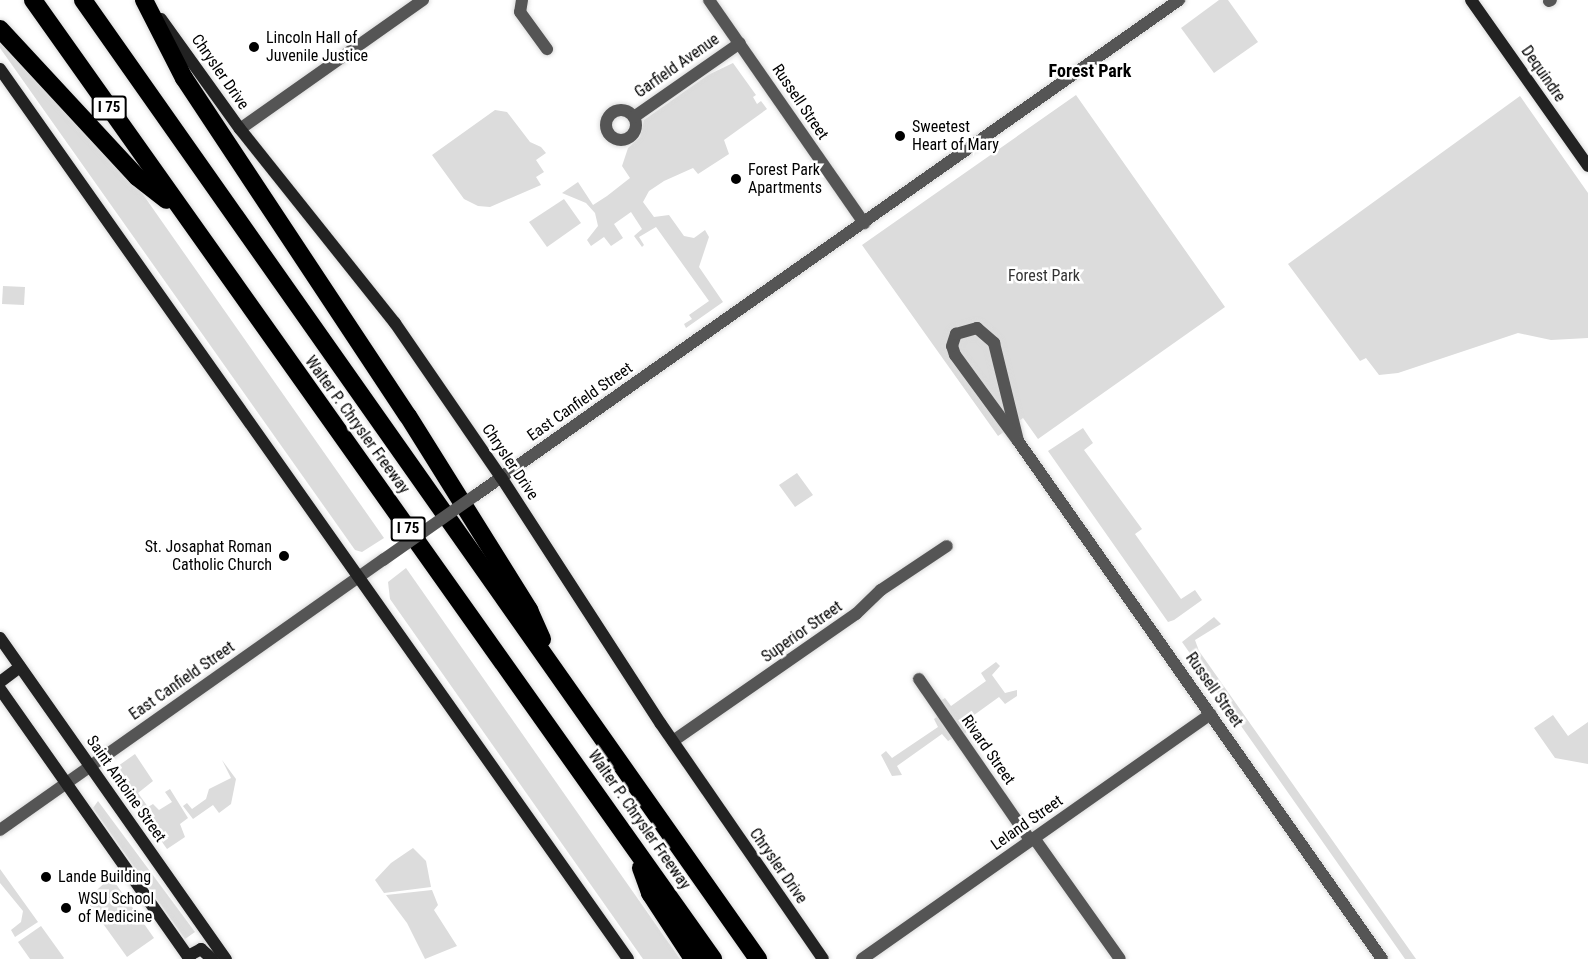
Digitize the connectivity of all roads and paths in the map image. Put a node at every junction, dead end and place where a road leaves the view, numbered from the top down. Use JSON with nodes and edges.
{"nodes":[{"id":1,"x":33,"y":0,"type":"edge"},
{"id":2,"x":83,"y":0,"type":"edge"},
{"id":3,"x":145,"y":0,"type":"edge"},
{"id":4,"x":423,"y":0,"type":"edge"},
{"id":5,"x":522,"y":0,"type":"edge"},
{"id":6,"x":709,"y":0,"type":"edge"},
{"id":7,"x":1179,"y":0,"type":"edge"},
{"id":8,"x":1471,"y":0,"type":"edge"},
{"id":9,"x":0,"y":29,"type":"edge"},
{"id":10,"x":740,"y":43,"type":"junction"},
{"id":11,"x":547,"y":49,"type":"dead end"},
{"id":12,"x":0,"y":69,"type":"edge"},
{"id":13,"x":634,"y":117,"type":"dead end"},
{"id":14,"x":240,"y":129,"type":"junction"},
{"id":15,"x":1588,"y":166,"type":"edge"},
{"id":16,"x":184,"y":216,"type":"junction"},
{"id":17,"x":864,"y":223,"type":"junction"},
{"id":18,"x":1018,"y":441,"type":"junction"},
{"id":19,"x":501,"y":477,"type":"junction"},
{"id":20,"x":947,"y":546,"type":"dead end"},
{"id":21,"x":358,"y":577,"type":"junction"},
{"id":22,"x":0,"y":638,"type":"edge"},
{"id":23,"x":20,"y":667,"type":"junction"},
{"id":24,"x":560,"y":678,"type":"junction"},
{"id":25,"x":919,"y":679,"type":"dead end"},
{"id":26,"x":0,"y":682,"type":"edge"},
{"id":27,"x":0,"y":689,"type":"edge"},
{"id":28,"x":1210,"y":714,"type":"junction"},
{"id":29,"x":673,"y":741,"type":"junction"},
{"id":30,"x":89,"y":766,"type":"junction"},
{"id":31,"x":66,"y":783,"type":"junction"},
{"id":32,"x":0,"y":830,"type":"edge"},
{"id":33,"x":1032,"y":839,"type":"junction"},
{"id":34,"x":631,"y":841,"type":"junction"},
{"id":35,"x":189,"y":958,"type":"edge"},
{"id":36,"x":212,"y":959,"type":"edge"},
{"id":37,"x":226,"y":959,"type":"edge"},
{"id":38,"x":628,"y":959,"type":"edge"},
{"id":39,"x":693,"y":959,"type":"edge"},
{"id":40,"x":713,"y":959,"type":"edge"},
{"id":41,"x":758,"y":959,"type":"edge"},
{"id":42,"x":823,"y":959,"type":"edge"},
{"id":43,"x":862,"y":959,"type":"edge"},
{"id":44,"x":1120,"y":959,"type":"edge"},
{"id":45,"x":1382,"y":959,"type":"edge"}],
"edges":[{"from":1,"to":16,"type":"highway","name":"Walter P. Chrysler Freeway","number":"I 75"},
{"from":2,"to":24,"type":"highway","name":"Walter P. Chrysler Freeway","number":"I 75"},
{"from":3,"to":14,"type":"street","name":"Chrysler Drive"},
{"from":3,"to":24,"type":"highway"},
{"from":4,"to":14,"type":"street"},
{"from":5,"to":11,"type":"street"},
{"from":6,"to":10,"type":"street","name":"Russell Street"},
{"from":7,"to":17,"type":"street","name":"East Canfield Street"},
{"from":8,"to":15,"type":"street","name":"Dequindre"},
{"from":9,"to":16,"type":"highway"},
{"from":10,"to":13,"type":"street","name":"Garfield Avenue"},
{"from":10,"to":17,"type":"street","name":"Russell Street"},
{"from":12,"to":21,"type":"street"},
{"from":14,"to":19,"type":"street","name":"Chrysler Drive"},
{"from":16,"to":34,"type":"highway","name":"Walter P. Chrysler Freeway","number":"I 75"},
{"from":17,"to":19,"type":"street","name":"East Canfield Street"},
{"from":18,"to":18,"type":"street","name":"Russell Street"},
{"from":18,"to":28,"type":"street","name":"Russell Street"},
{"from":19,"to":21,"type":"street","name":"East Canfield Street","bridge":true},
{"from":19,"to":29,"type":"street","name":"Chrysler Drive"},
{"from":20,"to":29,"type":"street","name":"Superior Street"},
{"from":21,"to":30,"type":"street","name":"East Canfield Street"},
{"from":21,"to":38,"type":"street"},
{"from":22,"to":23,"type":"street","name":"Saint Antoine Street"},
{"from":23,"to":26,"type":"street"},
{"from":23,"to":30,"type":"street","name":"Saint Antoine Street"},
{"from":24,"to":41,"type":"highway","name":"Walter P. Chrysler Freeway","number":"I 75"},
{"from":25,"to":33,"type":"street","name":"Rivard Street"},
{"from":27,"to":31,"type":"street"},
{"from":28,"to":33,"type":"street","name":"Leland Street"},
{"from":28,"to":45,"type":"street","name":"Russell Street"},
{"from":29,"to":42,"type":"street","name":"Chrysler Drive"},
{"from":30,"to":31,"type":"street","name":"East Canfield Street"},
{"from":30,"to":37,"type":"street","name":"Saint Antoine Street"},
{"from":31,"to":32,"type":"street","name":"East Canfield Street"},
{"from":31,"to":35,"type":"street"},
{"from":33,"to":43,"type":"street","name":"Leland Street"},
{"from":33,"to":44,"type":"street","name":"Rivard Street"},
{"from":34,"to":39,"type":"highway"},
{"from":34,"to":40,"type":"highway","name":"Walter P. Chrysler Freeway","number":"I 75"},
{"from":35,"to":36,"type":"street"}]}
